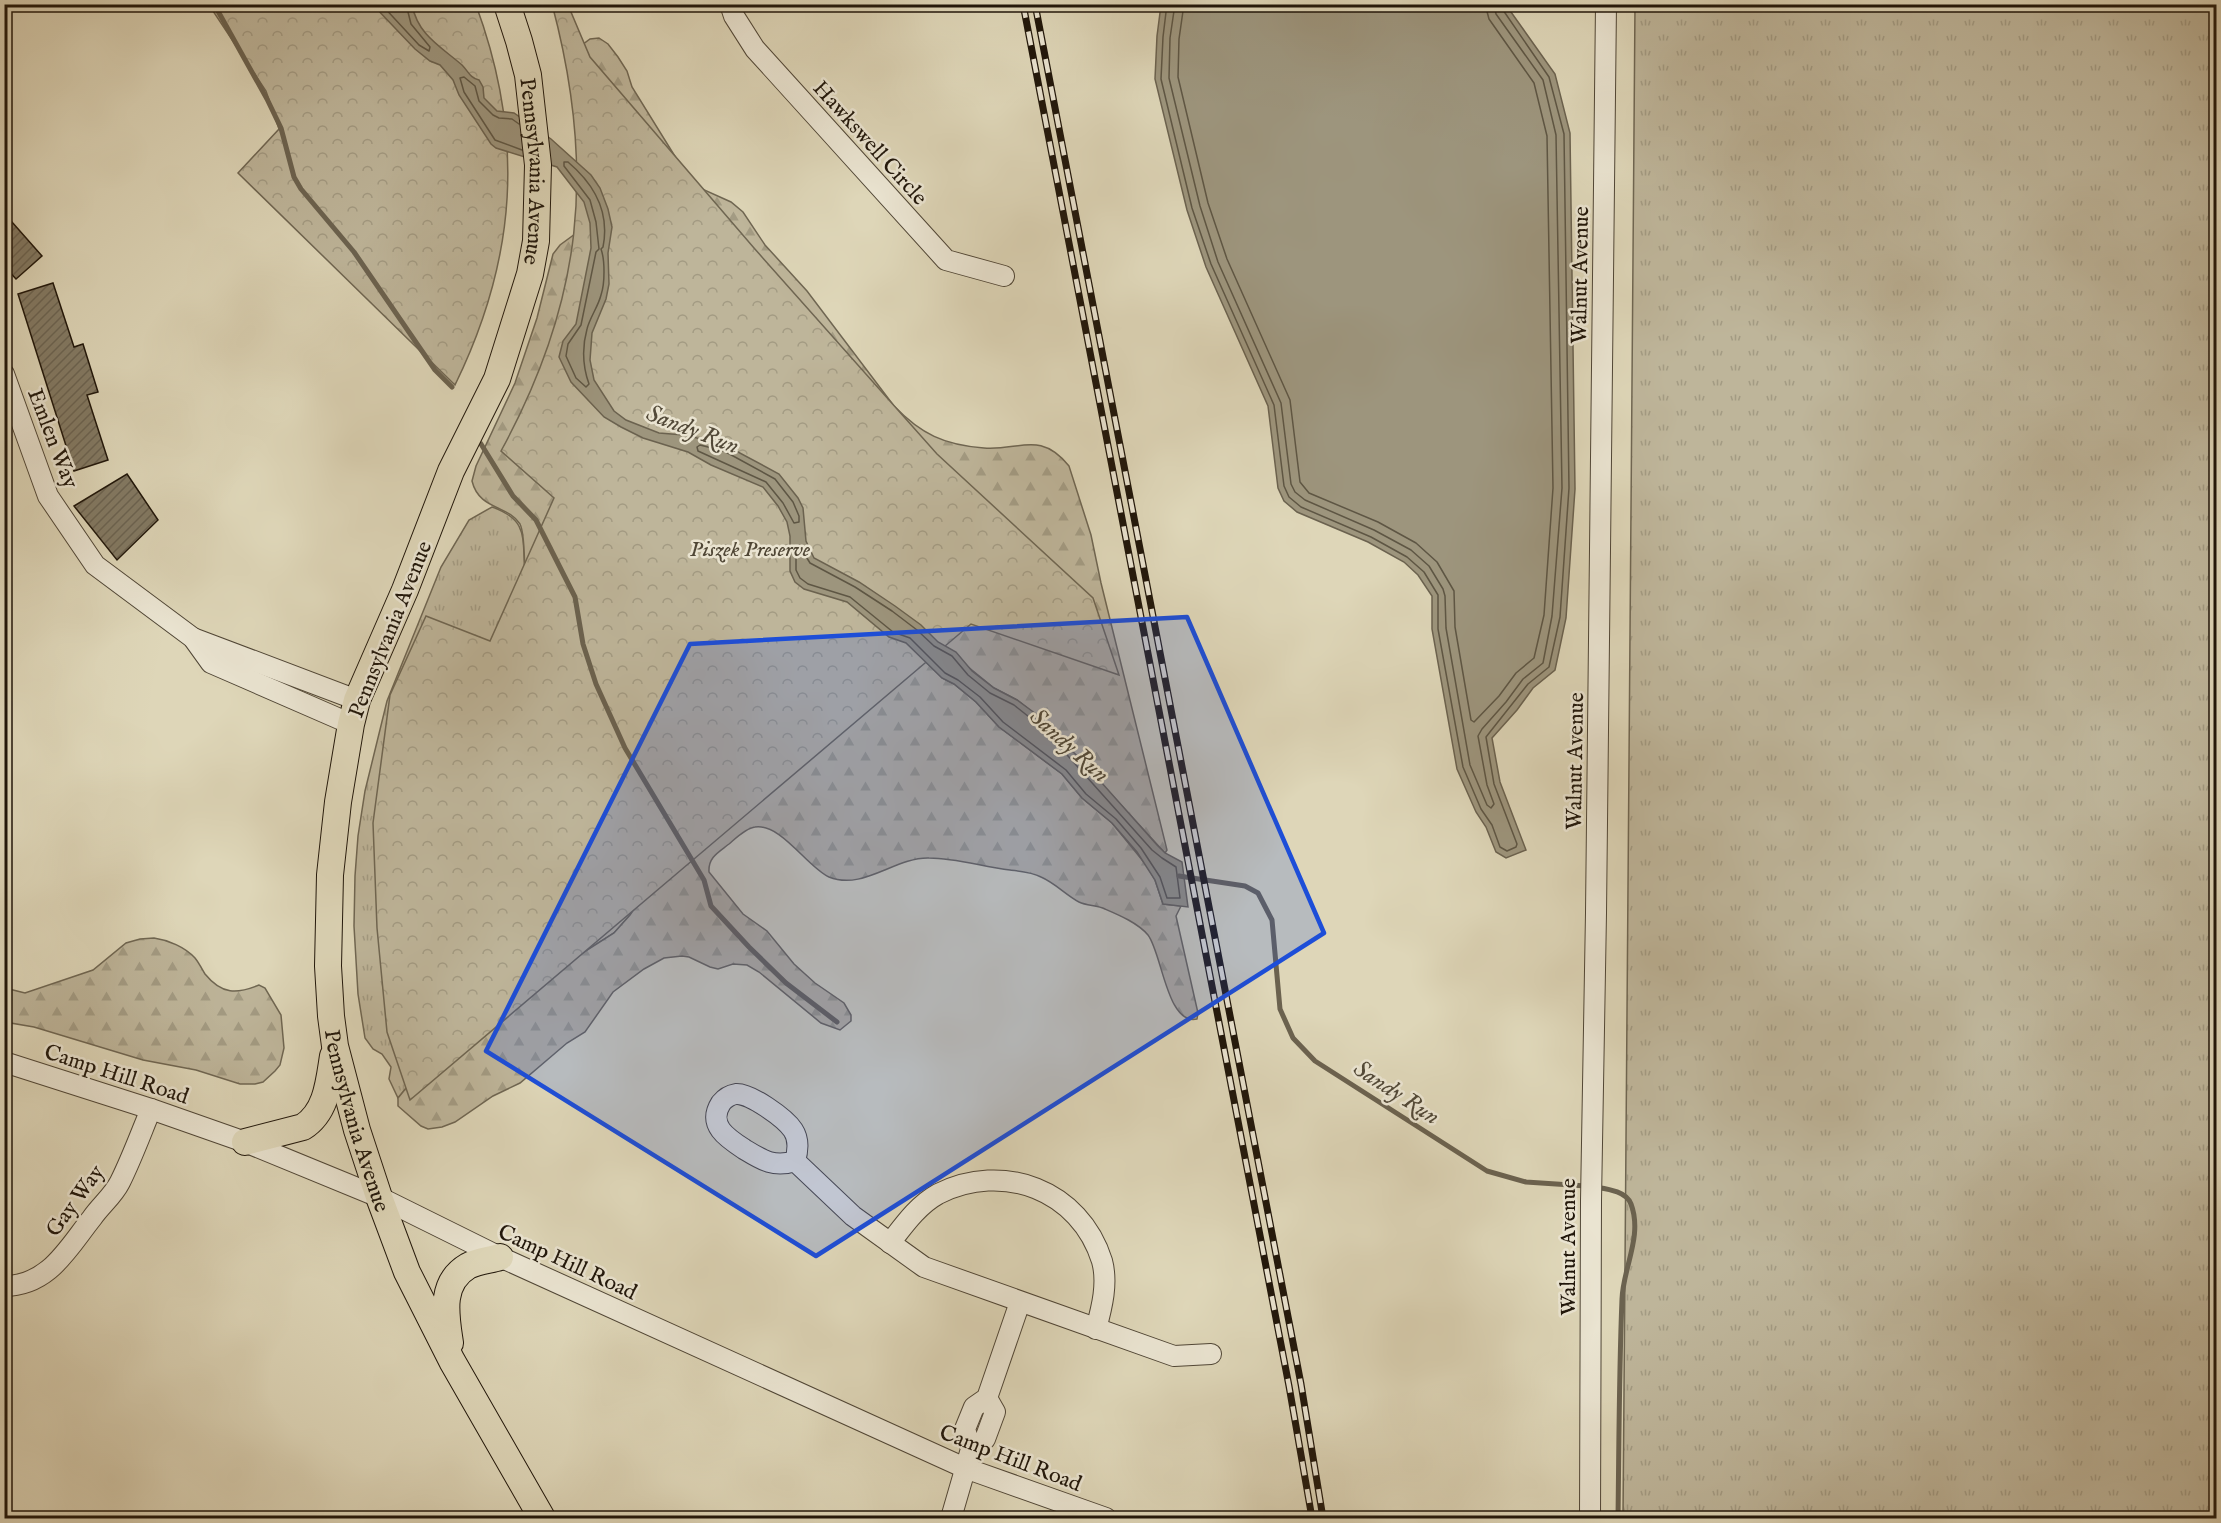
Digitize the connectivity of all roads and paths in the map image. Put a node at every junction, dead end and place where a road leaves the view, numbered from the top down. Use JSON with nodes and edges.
{"nodes":[{"id":1,"x":507,"y":4,"type":"edge"},
{"id":2,"x":730,"y":4,"type":"edge"},
{"id":3,"x":1606,"y":4,"type":"edge"},
{"id":4,"x":1004,"y":276,"type":"dead end"},
{"id":5,"x":4,"y":374,"type":"edge"},
{"id":6,"x":354,"y":712,"type":"junction"},
{"id":7,"x":335,"y":1047,"type":"junction"},
{"id":8,"x":4,"y":1062,"type":"edge"},
{"id":9,"x":151,"y":1109,"type":"junction"},
{"id":10,"x":245,"y":1142,"type":"junction"},
{"id":11,"x":795,"y":1161,"type":"dead end"},
{"id":12,"x":379,"y":1197,"type":"junction"},
{"id":13,"x":890,"y":1243,"type":"junction"},
{"id":14,"x":500,"y":1257,"type":"junction"},
{"id":15,"x":4,"y":1286,"type":"edge"},
{"id":16,"x":1020,"y":1302,"type":"junction"},
{"id":17,"x":1096,"y":1329,"type":"junction"},
{"id":18,"x":1211,"y":1354,"type":"dead end"},
{"id":19,"x":452,"y":1361,"type":"junction"},
{"id":20,"x":968,"y":1458,"type":"junction"},
{"id":21,"x":542,"y":1518,"type":"edge"},
{"id":22,"x":951,"y":1518,"type":"edge"},
{"id":23,"x":1106,"y":1518,"type":"edge"},
{"id":24,"x":1590,"y":1518,"type":"edge"}],
"edges":[{"from":1,"to":6,"type":"main road","name":"Pennsylvania Avenue"},
{"from":2,"to":4,"type":"street","name":"Hawkswell Circle"},
{"from":3,"to":24,"type":"street","name":"Walnut Avenue"},
{"from":5,"to":6,"type":"street","name":"Emlen Way"},
{"from":6,"to":7,"type":"main road","name":"Pennsylvania Avenue"},
{"from":7,"to":10,"type":"main road"},
{"from":7,"to":12,"type":"main road","name":"Pennsylvania Avenue"},
{"from":8,"to":9,"type":"street","name":"Camp Hill Road"},
{"from":9,"to":10,"type":"street","name":"Camp Hill Road"},
{"from":9,"to":15,"type":"street","name":"Gay Way"},
{"from":10,"to":12,"type":"street","name":"Camp Hill Road"},
{"from":11,"to":13,"type":"street"},
{"from":12,"to":14,"type":"street","name":"Camp Hill Road"},
{"from":12,"to":19,"type":"main road","name":"Pennsylvania Avenue"},
{"from":13,"to":16,"type":"street"},
{"from":13,"to":17,"type":"street"},
{"from":14,"to":19,"type":"main road"},
{"from":14,"to":20,"type":"street","name":"Camp Hill Road"},
{"from":16,"to":17,"type":"street"},
{"from":16,"to":20,"type":"street"},
{"from":17,"to":18,"type":"street"},
{"from":19,"to":21,"type":"main road","name":"Pennsylvania Avenue"},
{"from":20,"to":22,"type":"street"},
{"from":20,"to":23,"type":"street","name":"Camp Hill Road"}]}
